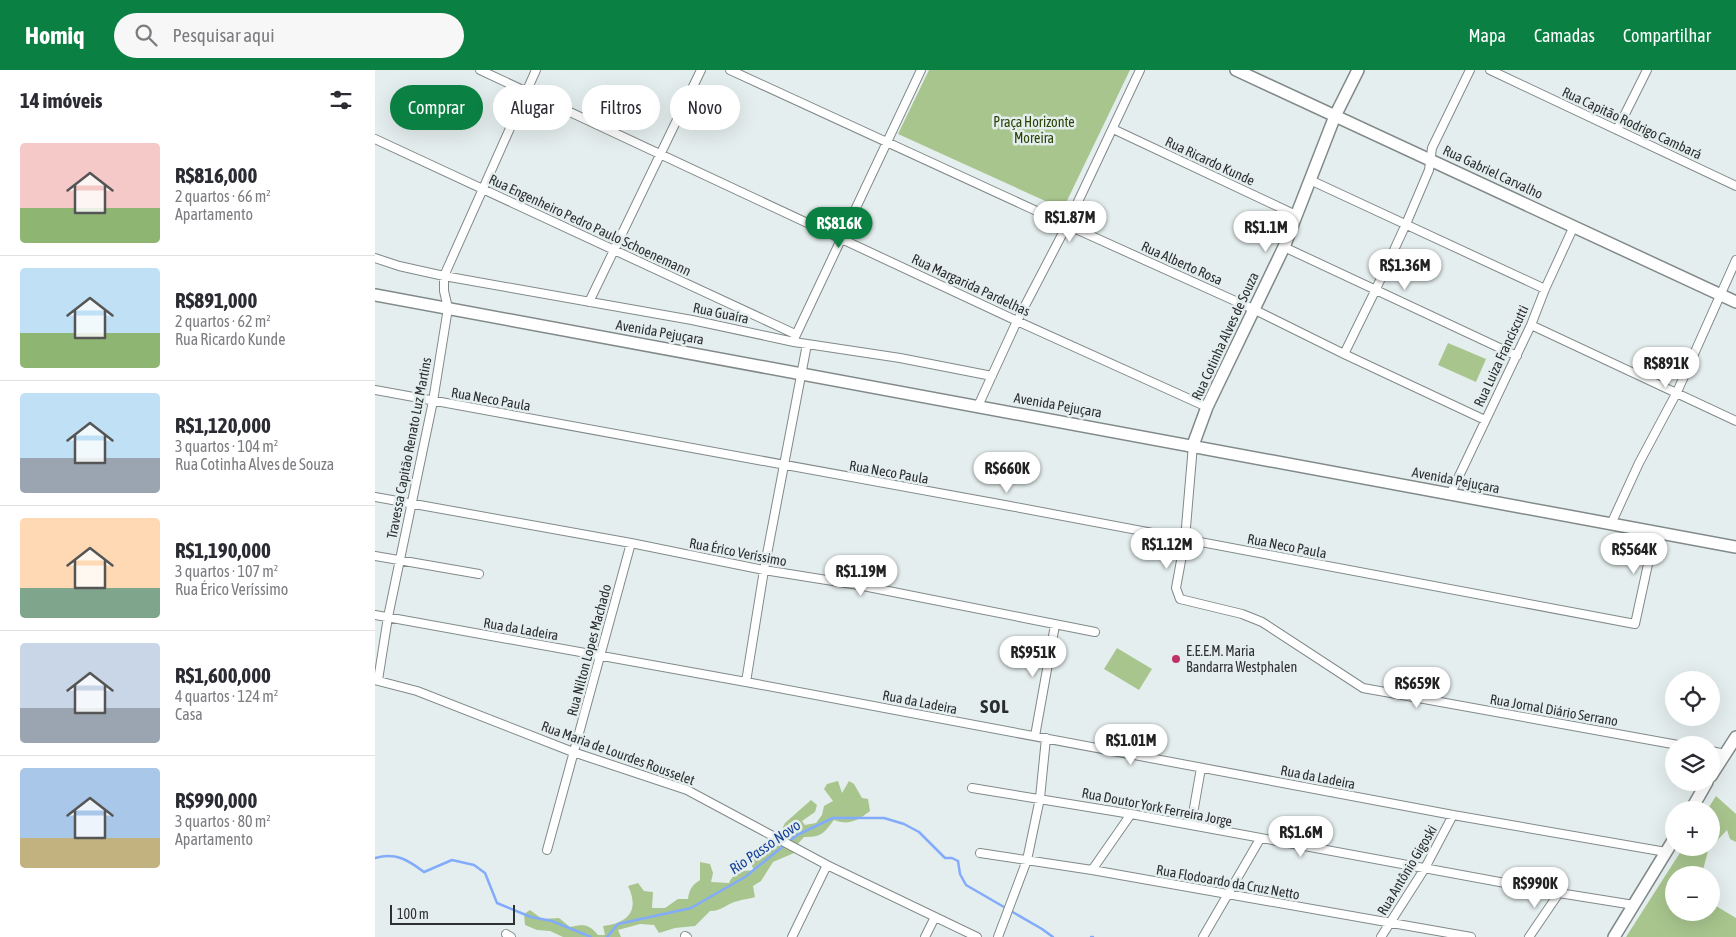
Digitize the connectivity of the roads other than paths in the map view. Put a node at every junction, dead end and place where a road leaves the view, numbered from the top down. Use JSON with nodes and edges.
{"nodes":[{"id":1,"x":480,"y":70,"type":"edge"},
{"id":2,"x":537,"y":70,"type":"edge"},
{"id":3,"x":701,"y":70,"type":"edge"},
{"id":4,"x":730,"y":70,"type":"edge"},
{"id":5,"x":921,"y":70,"type":"edge"},
{"id":6,"x":1140,"y":70,"type":"edge"},
{"id":7,"x":1236,"y":70,"type":"edge"},
{"id":8,"x":1358,"y":70,"type":"edge"},
{"id":9,"x":1470,"y":70,"type":"edge"},
{"id":10,"x":1490,"y":70,"type":"edge"},
{"id":11,"x":1647,"y":70,"type":"edge"},
{"id":12,"x":514,"y":85,"type":"edge"},
{"id":13,"x":530,"y":85,"type":"edge"},
{"id":14,"x":572,"y":112,"type":"edge"},
{"id":15,"x":1335,"y":116,"type":"junction"},
{"id":16,"x":509,"y":130,"type":"edge"},
{"id":17,"x":1113,"y":130,"type":"junction"},
{"id":18,"x":1617,"y":130,"type":"junction"},
{"id":19,"x":375,"y":139,"type":"edge"},
{"id":20,"x":887,"y":141,"type":"junction"},
{"id":21,"x":661,"y":154,"type":"junction"},
{"id":22,"x":1430,"y":160,"type":"junction"},
{"id":23,"x":1310,"y":180,"type":"junction"},
{"id":24,"x":1736,"y":186,"type":"edge"},
{"id":25,"x":483,"y":189,"type":"junction"},
{"id":26,"x":1296,"y":215,"type":"junction"},
{"id":27,"x":1407,"y":224,"type":"junction"},
{"id":28,"x":1067,"y":225,"type":"junction"},
{"id":29,"x":1574,"y":226,"type":"junction"},
{"id":30,"x":842,"y":238,"type":"junction"},
{"id":31,"x":1284,"y":247,"type":"junction"},
{"id":32,"x":613,"y":250,"type":"junction"},
{"id":33,"x":375,"y":258,"type":"edge"},
{"id":34,"x":1736,"y":260,"type":"edge"},
{"id":35,"x":444,"y":276,"type":"junction"},
{"id":36,"x":1376,"y":290,"type":"junction"},
{"id":37,"x":1545,"y":290,"type":"junction"},
{"id":38,"x":375,"y":295,"type":"edge"},
{"id":39,"x":1720,"y":295,"type":"junction"},
{"id":40,"x":589,"y":302,"type":"junction"},
{"id":41,"x":1736,"y":302,"type":"edge"},
{"id":42,"x":447,"y":308,"type":"junction"},
{"id":43,"x":1253,"y":309,"type":"junction"},
{"id":44,"x":1017,"y":321,"type":"junction"},
{"id":45,"x":1531,"y":325,"type":"junction"},
{"id":46,"x":795,"y":338,"type":"junction"},
{"id":47,"x":807,"y":344,"type":"junction"},
{"id":48,"x":1344,"y":354,"type":"junction"},
{"id":49,"x":1517,"y":356,"type":"junction"},
{"id":50,"x":802,"y":373,"type":"junction"},
{"id":51,"x":991,"y":376,"type":"junction"},
{"id":52,"x":375,"y":390,"type":"edge"},
{"id":53,"x":1677,"y":392,"type":"junction"},
{"id":54,"x":433,"y":401,"type":"junction"},
{"id":55,"x":978,"y":406,"type":"junction"},
{"id":56,"x":1207,"y":407,"type":"junction"},
{"id":57,"x":1485,"y":420,"type":"junction"},
{"id":58,"x":1736,"y":421,"type":"edge"},
{"id":59,"x":1193,"y":445,"type":"junction"},
{"id":60,"x":785,"y":465,"type":"junction"},
{"id":61,"x":1450,"y":495,"type":"junction"},
{"id":62,"x":375,"y":497,"type":"edge"},
{"id":63,"x":412,"y":505,"type":"junction"},
{"id":64,"x":1611,"y":524,"type":"junction"},
{"id":65,"x":1655,"y":532,"type":"junction"},
{"id":66,"x":1185,"y":539,"type":"junction"},
{"id":67,"x":631,"y":543,"type":"junction"},
{"id":68,"x":1736,"y":547,"type":"edge"},
{"id":69,"x":375,"y":556,"type":"edge"},
{"id":70,"x":399,"y":560,"type":"junction"},
{"id":71,"x":764,"y":570,"type":"junction"},
{"id":72,"x":479,"y":574,"type":"dead end"},
{"id":73,"x":1180,"y":599,"type":"joint"},
{"id":74,"x":375,"y":614,"type":"edge"},
{"id":75,"x":388,"y":617,"type":"junction"},
{"id":76,"x":1055,"y":625,"type":"junction"},
{"id":77,"x":1095,"y":632,"type":"dead end"},
{"id":78,"x":600,"y":656,"type":"junction"},
{"id":79,"x":376,"y":680,"type":"edge"},
{"id":80,"x":746,"y":682,"type":"junction"},
{"id":81,"x":1035,"y":736,"type":"junction"},
{"id":82,"x":1736,"y":737,"type":"edge"},
{"id":83,"x":1046,"y":738,"type":"junction"},
{"id":84,"x":1665,"y":743,"type":"edge"},
{"id":85,"x":573,"y":752,"type":"junction"},
{"id":86,"x":1720,"y":753,"type":"edge"},
{"id":87,"x":1725,"y":754,"type":"junction"},
{"id":88,"x":1720,"y":762,"type":"edge"},
{"id":89,"x":1201,"y":768,"type":"junction"},
{"id":90,"x":972,"y":788,"type":"dead end"},
{"id":91,"x":1040,"y":798,"type":"junction"},
{"id":92,"x":1131,"y":814,"type":"junction"},
{"id":93,"x":1453,"y":815,"type":"junction"},
{"id":94,"x":1191,"y":825,"type":"junction"},
{"id":95,"x":1260,"y":839,"type":"junction"},
{"id":96,"x":547,"y":850,"type":"dead end"},
{"id":97,"x":1665,"y":852,"type":"edge"},
{"id":98,"x":980,"y":853,"type":"dead end"},
{"id":99,"x":1665,"y":854,"type":"edge"},
{"id":100,"x":1027,"y":860,"type":"junction"},
{"id":101,"x":827,"y":865,"type":"junction"},
{"id":102,"x":1425,"y":868,"type":"junction"},
{"id":103,"x":1092,"y":870,"type":"junction"},
{"id":104,"x":1559,"y":893,"type":"junction"},
{"id":105,"x":1228,"y":895,"type":"junction"},
{"id":106,"x":1634,"y":906,"type":"junction"},
{"id":107,"x":935,"y":917,"type":"junction"},
{"id":108,"x":1391,"y":922,"type":"junction"},
{"id":109,"x":792,"y":937,"type":"edge"},
{"id":110,"x":925,"y":937,"type":"edge"},
{"id":111,"x":977,"y":937,"type":"edge"},
{"id":112,"x":998,"y":937,"type":"edge"},
{"id":113,"x":1203,"y":937,"type":"edge"},
{"id":114,"x":1381,"y":937,"type":"edge"},
{"id":115,"x":1471,"y":937,"type":"edge"},
{"id":116,"x":1529,"y":937,"type":"edge"},
{"id":117,"x":1614,"y":937,"type":"edge"}],
"edges":[{"from":1,"to":12,"type":"street","name":"Rua Margarida Pardelhas"},
{"from":2,"to":13,"type":"street"},
{"from":3,"to":21,"type":"street"},
{"from":4,"to":20,"type":"street","name":"Rua Alberto Rosa"},
{"from":5,"to":20,"type":"street"},
{"from":6,"to":17,"type":"street"},
{"from":7,"to":15,"type":"street","name":"Rua Gabriel Carvalho"},
{"from":8,"to":15,"type":"street","name":"Rua Cotinha Alves de Souza"},
{"from":9,"to":22,"type":"street"},
{"from":10,"to":18,"type":"street","name":"Rua Capitão Rodrigo Cambará"},
{"from":11,"to":18,"type":"street"},
{"from":14,"to":21,"type":"street","name":"Rua Margarida Pardelhas"},
{"from":15,"to":22,"type":"street","name":"Rua Gabriel Carvalho"},
{"from":15,"to":23,"type":"street","name":"Rua Cotinha Alves de Souza"},
{"from":16,"to":25,"type":"street"},
{"from":17,"to":26,"type":"street","name":"Rua Ricardo Kunde"},
{"from":17,"to":28,"type":"street"},
{"from":18,"to":24,"type":"street","name":"Rua Capitão Rodrigo Cambará"},
{"from":19,"to":25,"type":"street","name":"Rua Engenheiro Pedro Paulo Schoenemann"},
{"from":20,"to":28,"type":"street","name":"Rua Alberto Rosa"},
{"from":20,"to":30,"type":"street"},
{"from":21,"to":30,"type":"street","name":"Rua Margarida Pardelhas"},
{"from":21,"to":32,"type":"street"},
{"from":22,"to":27,"type":"street"},
{"from":22,"to":29,"type":"street","name":"Rua Gabriel Carvalho"},
{"from":23,"to":26,"type":"street","name":"Rua Cotinha Alves de Souza"},
{"from":23,"to":27,"type":"street"},
{"from":25,"to":32,"type":"street","name":"Rua Engenheiro Pedro Paulo Schoenemann"},
{"from":25,"to":35,"type":"street"},
{"from":26,"to":31,"type":"street","name":"Rua Cotinha Alves de Souza"},
{"from":27,"to":36,"type":"street"},
{"from":27,"to":37,"type":"street"},
{"from":28,"to":43,"type":"street","name":"Rua Alberto Rosa"},
{"from":28,"to":44,"type":"street"},
{"from":29,"to":37,"type":"street","name":"Rua Luiza Franciscutti"},
{"from":29,"to":39,"type":"street","name":"Rua Gabriel Carvalho"},
{"from":30,"to":44,"type":"street","name":"Rua Margarida Pardelhas"},
{"from":30,"to":46,"type":"street"},
{"from":31,"to":36,"type":"street"},
{"from":31,"to":43,"type":"street","name":"Rua Cotinha Alves de Souza"},
{"from":32,"to":40,"type":"street"},
{"from":32,"to":46,"type":"street","name":"Rua Engenheiro Pedro Paulo Schoenemann"},
{"from":33,"to":35,"type":"street","name":"Rua Guaíra"},
{"from":34,"to":39,"type":"street"},
{"from":35,"to":40,"type":"street","name":"Rua Guaíra"},
{"from":35,"to":42,"type":"street","name":"Travessa Capitão Renato Luz Martins"},
{"from":36,"to":48,"type":"street"},
{"from":36,"to":49,"type":"street"},
{"from":37,"to":45,"type":"street","name":"Rua Luiza Franciscutti"},
{"from":38,"to":42,"type":"street","name":"Avenida Pejuçara"},
{"from":39,"to":41,"type":"street","name":"Rua Gabriel Carvalho"},
{"from":39,"to":53,"type":"street"},
{"from":40,"to":46,"type":"street","name":"Rua Guaíra"},
{"from":42,"to":50,"type":"street","name":"Avenida Pejuçara"},
{"from":42,"to":54,"type":"street","name":"Travessa Capitão Renato Luz Martins"},
{"from":43,"to":48,"type":"street","name":"Rua Alberto Rosa"},
{"from":43,"to":56,"type":"street","name":"Rua Cotinha Alves de Souza"},
{"from":44,"to":51,"type":"street"},
{"from":44,"to":56,"type":"street","name":"Rua Margarida Pardelhas"},
{"from":45,"to":49,"type":"street","name":"Rua Luiza Franciscutti"},
{"from":45,"to":53,"type":"street"},
{"from":46,"to":47,"type":"street","name":"Rua Guaíra"},
{"from":47,"to":50,"type":"street"},
{"from":47,"to":51,"type":"street","name":"Rua Guaíra"},
{"from":48,"to":57,"type":"street","name":"Rua Alberto Rosa"},
{"from":49,"to":57,"type":"street","name":"Rua Luiza Franciscutti"},
{"from":50,"to":55,"type":"street","name":"Avenida Pejuçara"},
{"from":50,"to":60,"type":"street"},
{"from":51,"to":55,"type":"street"},
{"from":52,"to":54,"type":"street","name":"Rua Neco Paula"},
{"from":53,"to":58,"type":"street"},
{"from":53,"to":64,"type":"street"},
{"from":54,"to":60,"type":"street","name":"Rua Neco Paula"},
{"from":54,"to":63,"type":"street","name":"Travessa Capitão Renato Luz Martins"},
{"from":55,"to":59,"type":"street","name":"Avenida Pejuçara"},
{"from":56,"to":59,"type":"street","name":"Rua Cotinha Alves de Souza"},
{"from":57,"to":61,"type":"street","name":"Rua Luiza Franciscutti"},
{"from":59,"to":61,"type":"street","name":"Avenida Pejuçara"},
{"from":59,"to":66,"type":"street","name":"Rua Cotinha Alves de Souza"},
{"from":60,"to":66,"type":"street","name":"Rua Neco Paula"},
{"from":60,"to":71,"type":"street"},
{"from":61,"to":64,"type":"street","name":"Avenida Pejuçara"},
{"from":62,"to":63,"type":"street","name":"Rua Érico Veríssimo"},
{"from":63,"to":67,"type":"street","name":"Rua Érico Veríssimo"},
{"from":63,"to":70,"type":"street","name":"Travessa Capitão Renato Luz Martins"},
{"from":64,"to":65,"type":"street","name":"Avenida Pejuçara"},
{"from":65,"to":66,"type":"street","name":"Rua Neco Paula"},
{"from":65,"to":68,"type":"street","name":"Avenida Pejuçara"},
{"from":66,"to":73,"type":"street","name":"Rua Cotinha Alves de Souza"},
{"from":67,"to":71,"type":"street","name":"Rua Érico Veríssimo"},
{"from":67,"to":78,"type":"street","name":"Rua Nilton Lopes Machado"},
{"from":69,"to":70,"type":"street"},
{"from":70,"to":72,"type":"street"},
{"from":70,"to":75,"type":"street","name":"Travessa Capitão Renato Luz Martins"},
{"from":71,"to":76,"type":"street","name":"Rua Érico Veríssimo"},
{"from":71,"to":80,"type":"street"},
{"from":73,"to":84,"type":"street","name":"Rua Jornal Diário Serrano"},
{"from":74,"to":75,"type":"street","name":"Rua da Ladeira"},
{"from":75,"to":78,"type":"street","name":"Rua da Ladeira"},
{"from":75,"to":79,"type":"street","name":"Travessa Capitão Renato Luz Martins"},
{"from":76,"to":77,"type":"street","name":"Rua Érico Veríssimo"},
{"from":76,"to":81,"type":"street"},
{"from":78,"to":80,"type":"street","name":"Rua da Ladeira"},
{"from":78,"to":85,"type":"street","name":"Rua Nilton Lopes Machado"},
{"from":79,"to":85,"type":"street","name":"Rua Maria de Lourdes Rousselet"},
{"from":80,"to":81,"type":"street","name":"Rua da Ladeira"},
{"from":81,"to":83,"type":"street","name":"Rua da Ladeira"},
{"from":82,"to":87,"type":"street"},
{"from":83,"to":89,"type":"street","name":"Rua da Ladeira"},
{"from":83,"to":91,"type":"street"},
{"from":85,"to":96,"type":"street","name":"Rua Nilton Lopes Machado"},
{"from":85,"to":101,"type":"street","name":"Rua Maria de Lourdes Rousselet"},
{"from":86,"to":87,"type":"street"},
{"from":87,"to":88,"type":"street"},
{"from":89,"to":93,"type":"street","name":"Rua da Ladeira"},
{"from":89,"to":94,"type":"street"},
{"from":90,"to":91,"type":"street","name":"Rua Doutor York Ferreira Jorge"},
{"from":91,"to":92,"type":"street","name":"Rua Doutor York Ferreira Jorge"},
{"from":91,"to":100,"type":"street"},
{"from":92,"to":94,"type":"street","name":"Rua Doutor York Ferreira Jorge"},
{"from":92,"to":103,"type":"street"},
{"from":93,"to":97,"type":"street","name":"Rua da Ladeira"},
{"from":93,"to":102,"type":"street","name":"Rua Antônio Gigoski"},
{"from":94,"to":95,"type":"street","name":"Rua Doutor York Ferreira Jorge"},
{"from":95,"to":102,"type":"street","name":"Rua Doutor York Ferreira Jorge"},
{"from":95,"to":105,"type":"street"},
{"from":98,"to":100,"type":"street","name":"Rua Flodoardo da Cruz Netto"},
{"from":99,"to":106,"type":"street"},
{"from":100,"to":103,"type":"street","name":"Rua Flodoardo da Cruz Netto"},
{"from":100,"to":112,"type":"street"},
{"from":101,"to":107,"type":"street","name":"Rua Maria de Lourdes Rousselet"},
{"from":101,"to":109,"type":"street"},
{"from":102,"to":104,"type":"street","name":"Rua Doutor York Ferreira Jorge"},
{"from":102,"to":108,"type":"street","name":"Rua Antônio Gigoski"},
{"from":103,"to":105,"type":"street","name":"Rua Flodoardo da Cruz Netto"},
{"from":104,"to":106,"type":"street","name":"Rua Doutor York Ferreira Jorge"},
{"from":104,"to":116,"type":"street"},
{"from":105,"to":108,"type":"street","name":"Rua Flodoardo da Cruz Netto"},
{"from":105,"to":113,"type":"street"},
{"from":106,"to":117,"type":"street"},
{"from":107,"to":110,"type":"street"},
{"from":107,"to":111,"type":"street","name":"Rua Maria de Lourdes Rousselet"},
{"from":108,"to":114,"type":"street","name":"Rua Antônio Gigoski"},
{"from":108,"to":115,"type":"street","name":"Rua Flodoardo da Cruz Netto"}]}
